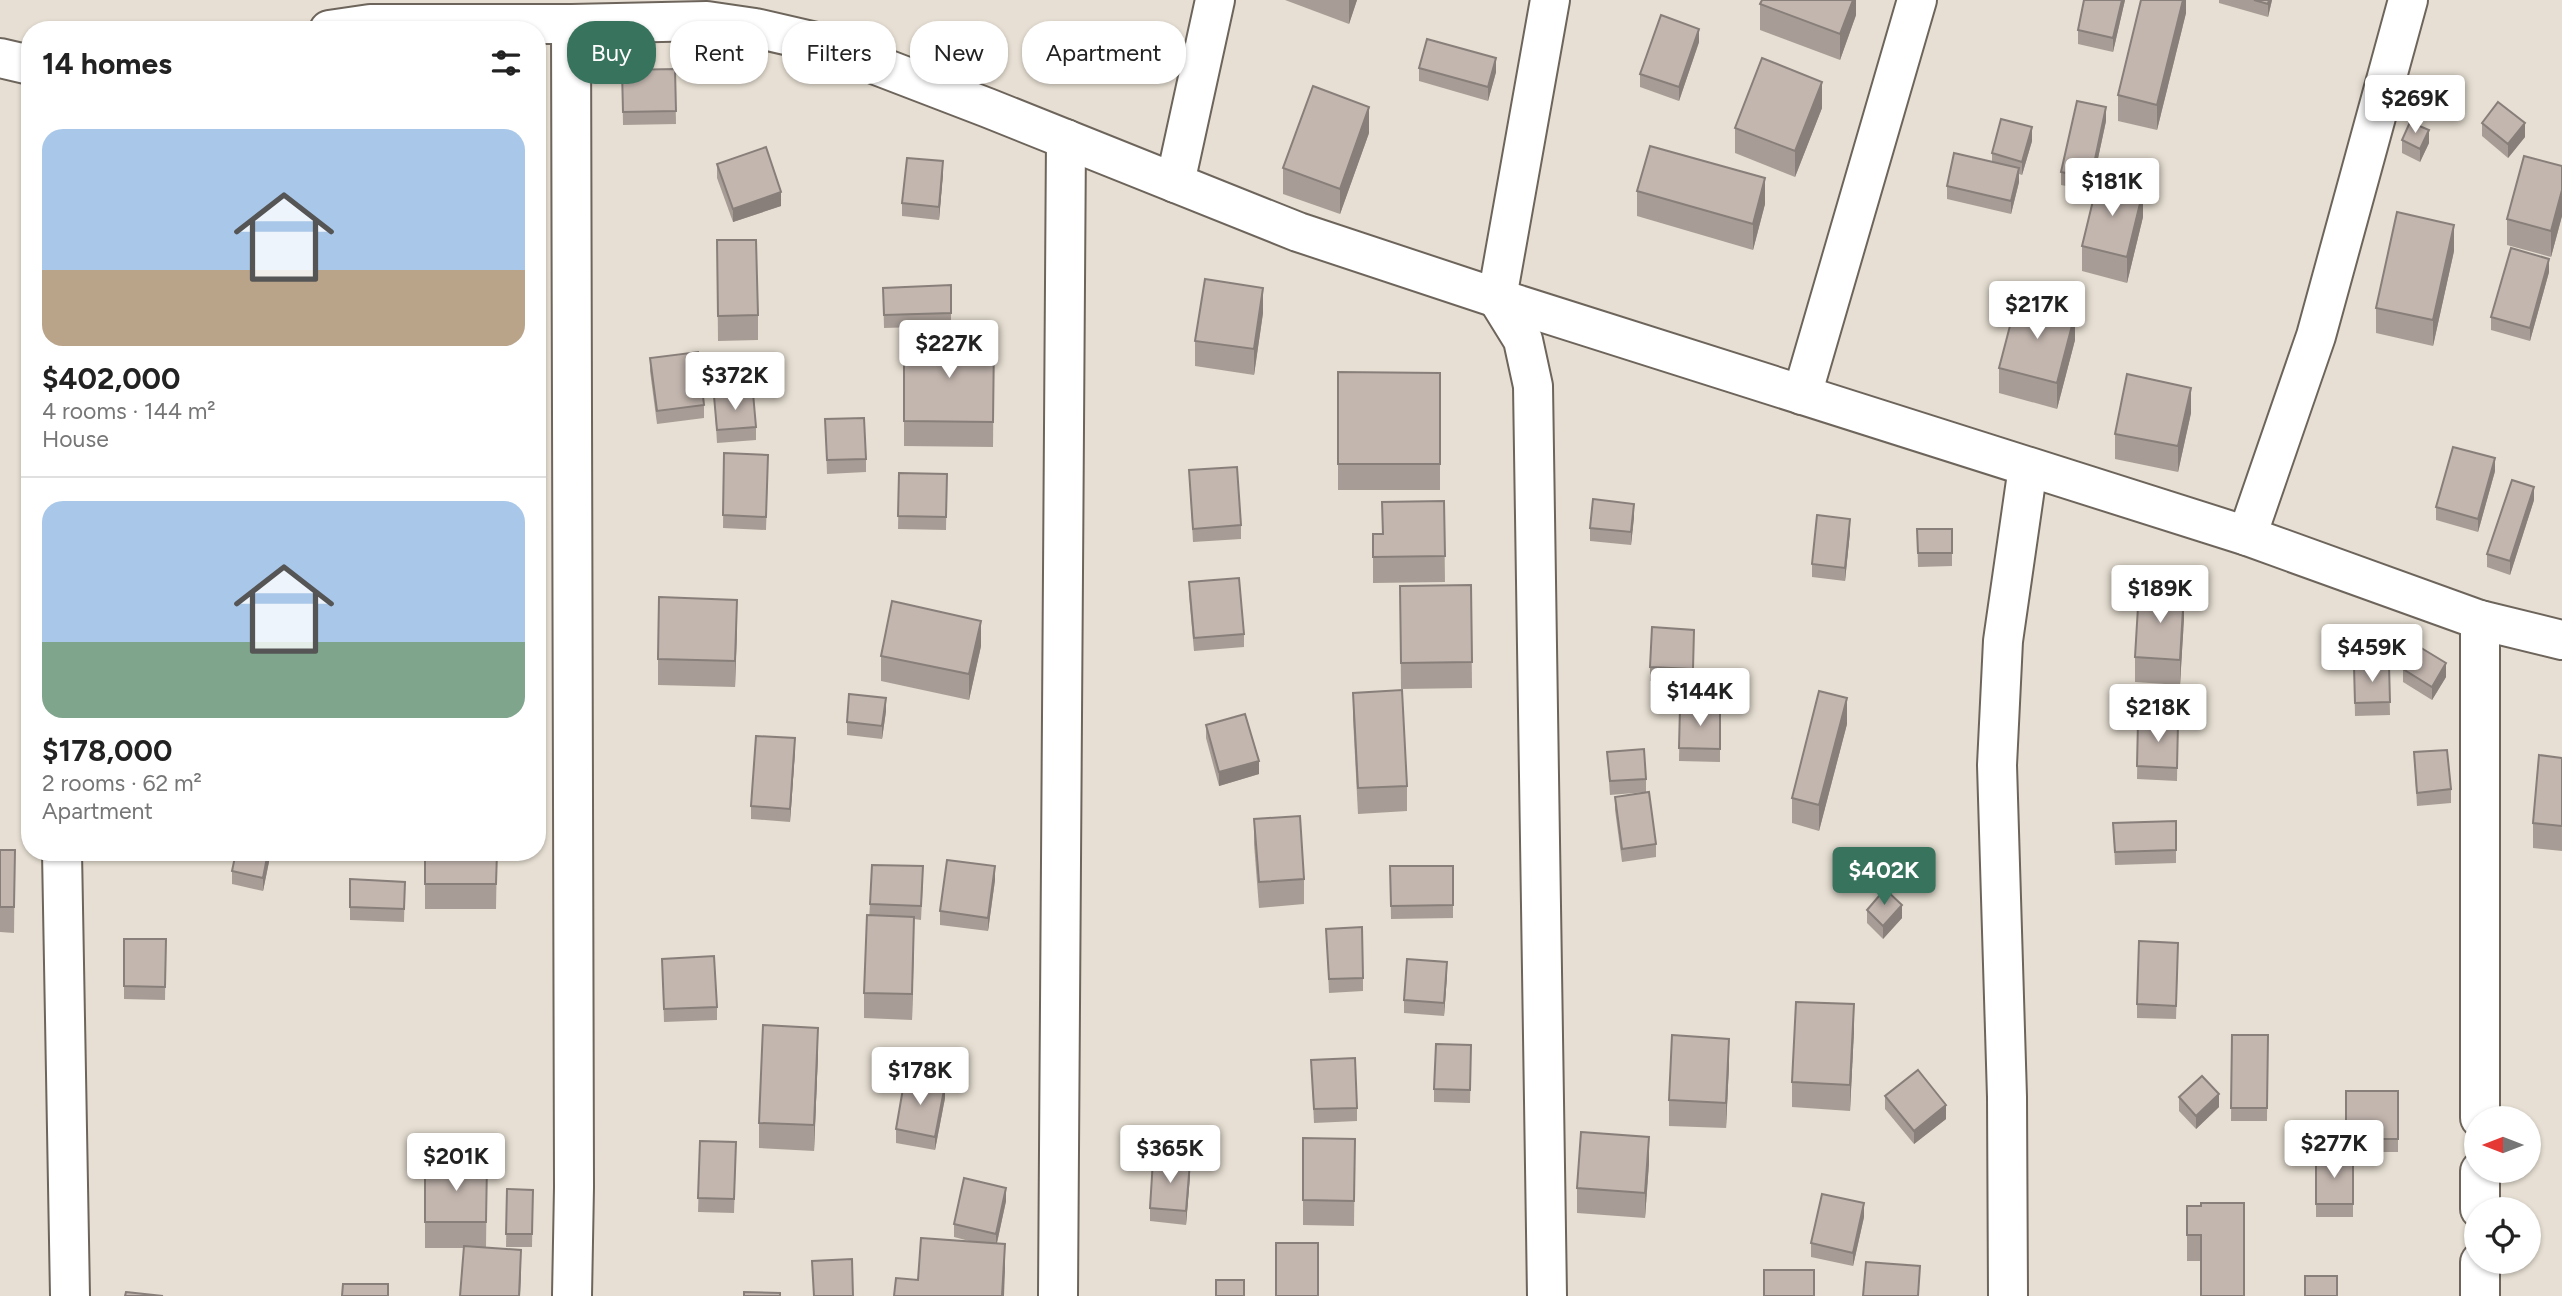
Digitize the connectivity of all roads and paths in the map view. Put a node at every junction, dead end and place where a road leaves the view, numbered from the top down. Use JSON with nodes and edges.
{"nodes":[{"id":1,"x":1215,"y":0,"type":"edge"},
{"id":2,"x":1550,"y":0,"type":"edge"},
{"id":3,"x":1917,"y":0,"type":"edge"},
{"id":4,"x":2408,"y":0,"type":"edge"},
{"id":5,"x":705,"y":11,"type":"edge"},
{"id":6,"x":602,"y":21,"type":"edge"},
{"id":7,"x":546,"y":24,"type":"edge"},
{"id":8,"x":567,"y":24,"type":"edge"},
{"id":9,"x":0,"y":58,"type":"edge"},
{"id":10,"x":21,"y":63,"type":"edge"},
{"id":11,"x":571,"y":84,"type":"edge"},
{"id":12,"x":1066,"y":139,"type":"junction"},
{"id":13,"x":1175,"y":183,"type":"junction"},
{"id":14,"x":1497,"y":298,"type":"junction"},
{"id":15,"x":1802,"y":395,"type":"junction"},
{"id":16,"x":2028,"y":467,"type":"junction"},
{"id":17,"x":2247,"y":536,"type":"junction"},
{"id":18,"x":2480,"y":620,"type":"junction"},
{"id":19,"x":2562,"y":640,"type":"edge"},
{"id":20,"x":62,"y":861,"type":"edge"},
{"id":21,"x":2480,"y":1106,"type":"edge"},
{"id":22,"x":2480,"y":1274,"type":"edge"},
{"id":23,"x":71,"y":1296,"type":"edge"},
{"id":24,"x":572,"y":1296,"type":"edge"},
{"id":25,"x":1058,"y":1296,"type":"edge"},
{"id":26,"x":1546,"y":1296,"type":"edge"},
{"id":27,"x":2008,"y":1296,"type":"edge"},
{"id":28,"x":2480,"y":1296,"type":"edge"}],
"edges":[{"from":1,"to":13,"type":"street"},
{"from":2,"to":14,"type":"street"},
{"from":3,"to":15,"type":"street"},
{"from":4,"to":17,"type":"street"},
{"from":5,"to":6,"type":"street"},
{"from":5,"to":12,"type":"street"},
{"from":7,"to":8,"type":"street"},
{"from":9,"to":10,"type":"street"},
{"from":11,"to":24,"type":"street"},
{"from":12,"to":13,"type":"street"},
{"from":12,"to":25,"type":"street"},
{"from":13,"to":14,"type":"street"},
{"from":14,"to":15,"type":"street"},
{"from":14,"to":26,"type":"street"},
{"from":15,"to":16,"type":"street"},
{"from":16,"to":17,"type":"street"},
{"from":16,"to":27,"type":"street"},
{"from":17,"to":18,"type":"street"},
{"from":18,"to":19,"type":"street"},
{"from":18,"to":21,"type":"street"},
{"from":20,"to":23,"type":"street"},
{"from":22,"to":28,"type":"street"}]}
